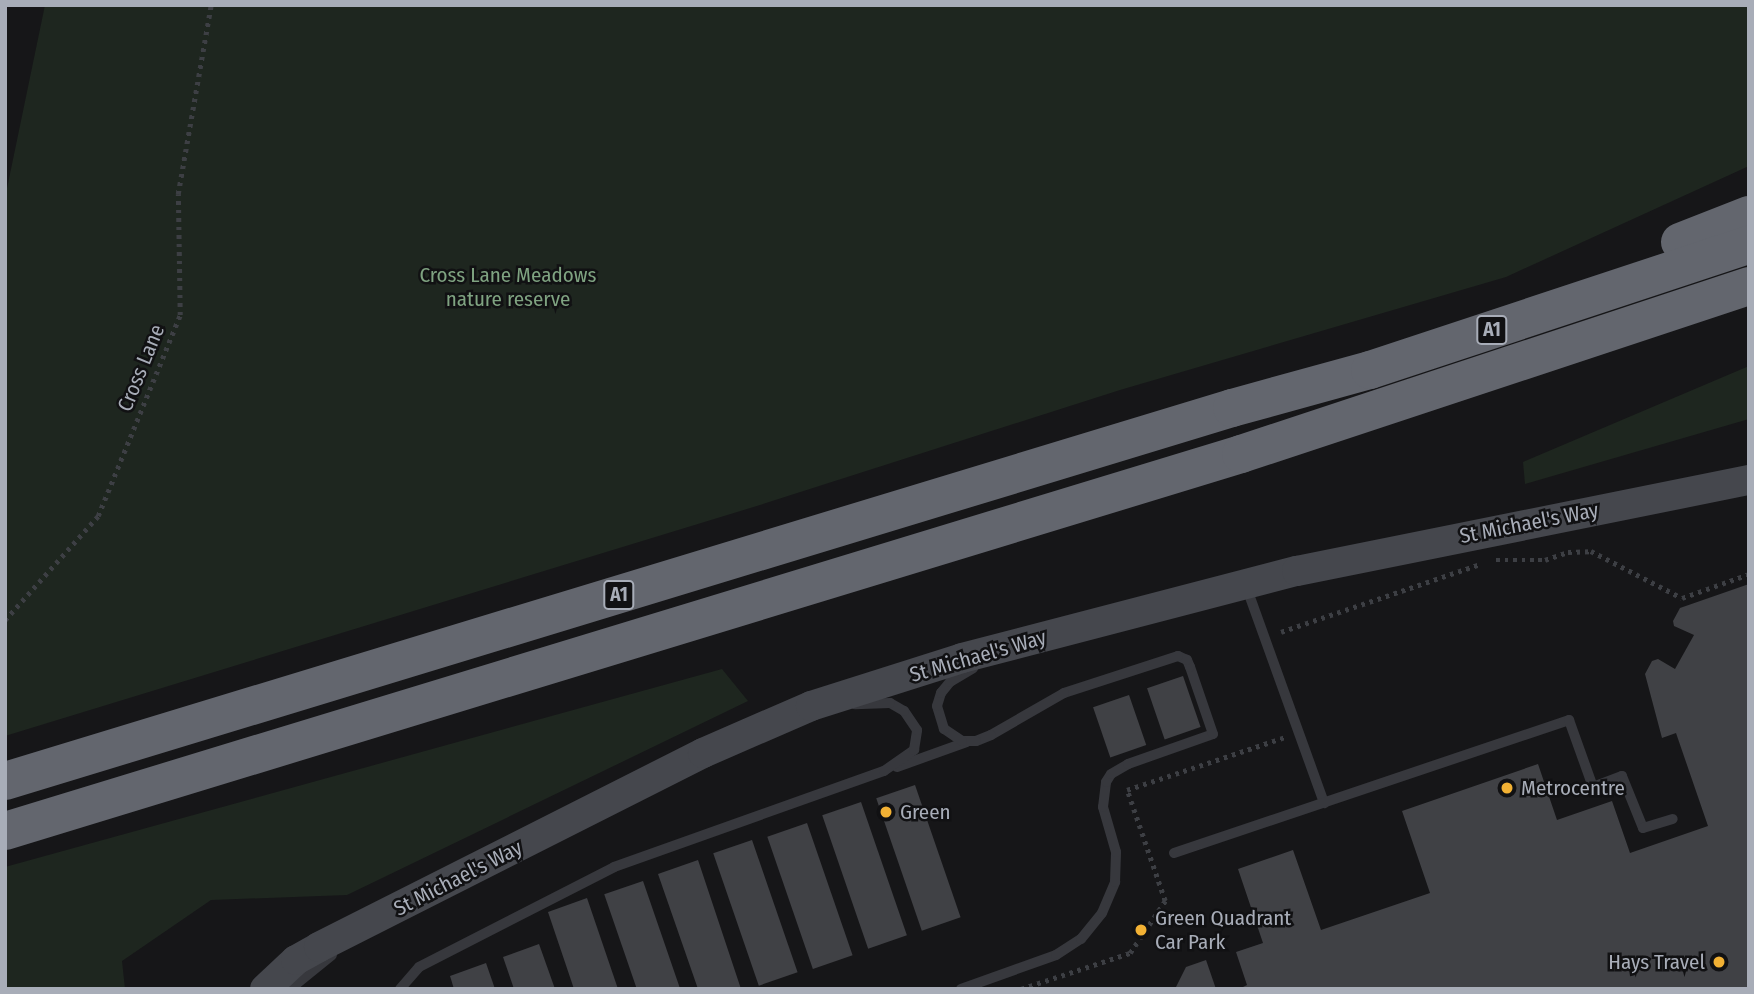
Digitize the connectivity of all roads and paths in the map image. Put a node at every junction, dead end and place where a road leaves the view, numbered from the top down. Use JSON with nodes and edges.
{"nodes":[{"id":1,"x":211,"y":5,"type":"edge"},
{"id":2,"x":1749,"y":215,"type":"edge"},
{"id":3,"x":1749,"y":245,"type":"edge"},
{"id":4,"x":1749,"y":286,"type":"edge"},
{"id":5,"x":1749,"y":309,"type":"edge"},
{"id":6,"x":1232,"y":408,"type":"junction"},
{"id":7,"x":1360,"y":415,"type":"junction"},
{"id":8,"x":1749,"y":480,"type":"edge"},
{"id":9,"x":1749,"y":574,"type":"edge"},
{"id":10,"x":1245,"y":583,"type":"junction"},
{"id":11,"x":5,"y":620,"type":"edge"},
{"id":12,"x":1056,"y":633,"type":"junction"},
{"id":13,"x":1285,"y":643,"type":"dead end"},
{"id":14,"x":811,"y":706,"type":"junction"},
{"id":15,"x":1299,"y":734,"type":"junction"},
{"id":16,"x":970,"y":741,"type":"junction"},
{"id":17,"x":884,"y":771,"type":"junction"},
{"id":18,"x":5,"y":781,"type":"edge"},
{"id":19,"x":1324,"y":803,"type":"junction"},
{"id":20,"x":1673,"y":819,"type":"dead end"},
{"id":21,"x":5,"y":831,"type":"edge"},
{"id":22,"x":1174,"y":853,"type":"dead end"},
{"id":23,"x":391,"y":913,"type":"junction"},
{"id":24,"x":265,"y":989,"type":"edge"},
{"id":25,"x":290,"y":989,"type":"edge"},
{"id":26,"x":400,"y":989,"type":"edge"},
{"id":27,"x":961,"y":989,"type":"edge"},
{"id":28,"x":1021,"y":989,"type":"edge"}],
"edges":[{"from":1,"to":11,"type":"path","name":"Cross Lane"},
{"from":2,"to":6,"type":"highway"},
{"from":3,"to":6,"type":"highway","number":"A1"},
{"from":4,"to":7,"type":"highway","number":"A1"},
{"from":5,"to":7,"type":"highway"},
{"from":6,"to":18,"type":"highway","number":"A1"},
{"from":7,"to":21,"type":"highway","number":"A1"},
{"from":8,"to":10,"type":"street","name":"St Michael's Way"},
{"from":9,"to":13,"type":"path"},
{"from":10,"to":12,"type":"street","name":"St Michael's Way"},
{"from":10,"to":15,"type":"lane"},
{"from":12,"to":14,"type":"street","name":"St Michael's Way"},
{"from":12,"to":16,"type":"lane"},
{"from":14,"to":17,"type":"lane"},
{"from":14,"to":23,"type":"street","name":"St Michael's Way"},
{"from":15,"to":19,"type":"lane"},
{"from":15,"to":28,"type":"path"},
{"from":16,"to":17,"type":"lane"},
{"from":16,"to":27,"type":"lane"},
{"from":17,"to":26,"type":"lane"},
{"from":19,"to":20,"type":"lane"},
{"from":19,"to":22,"type":"lane"},
{"from":23,"to":24,"type":"street","name":"St Michael's Way"},
{"from":23,"to":25,"type":"lane"}]}
